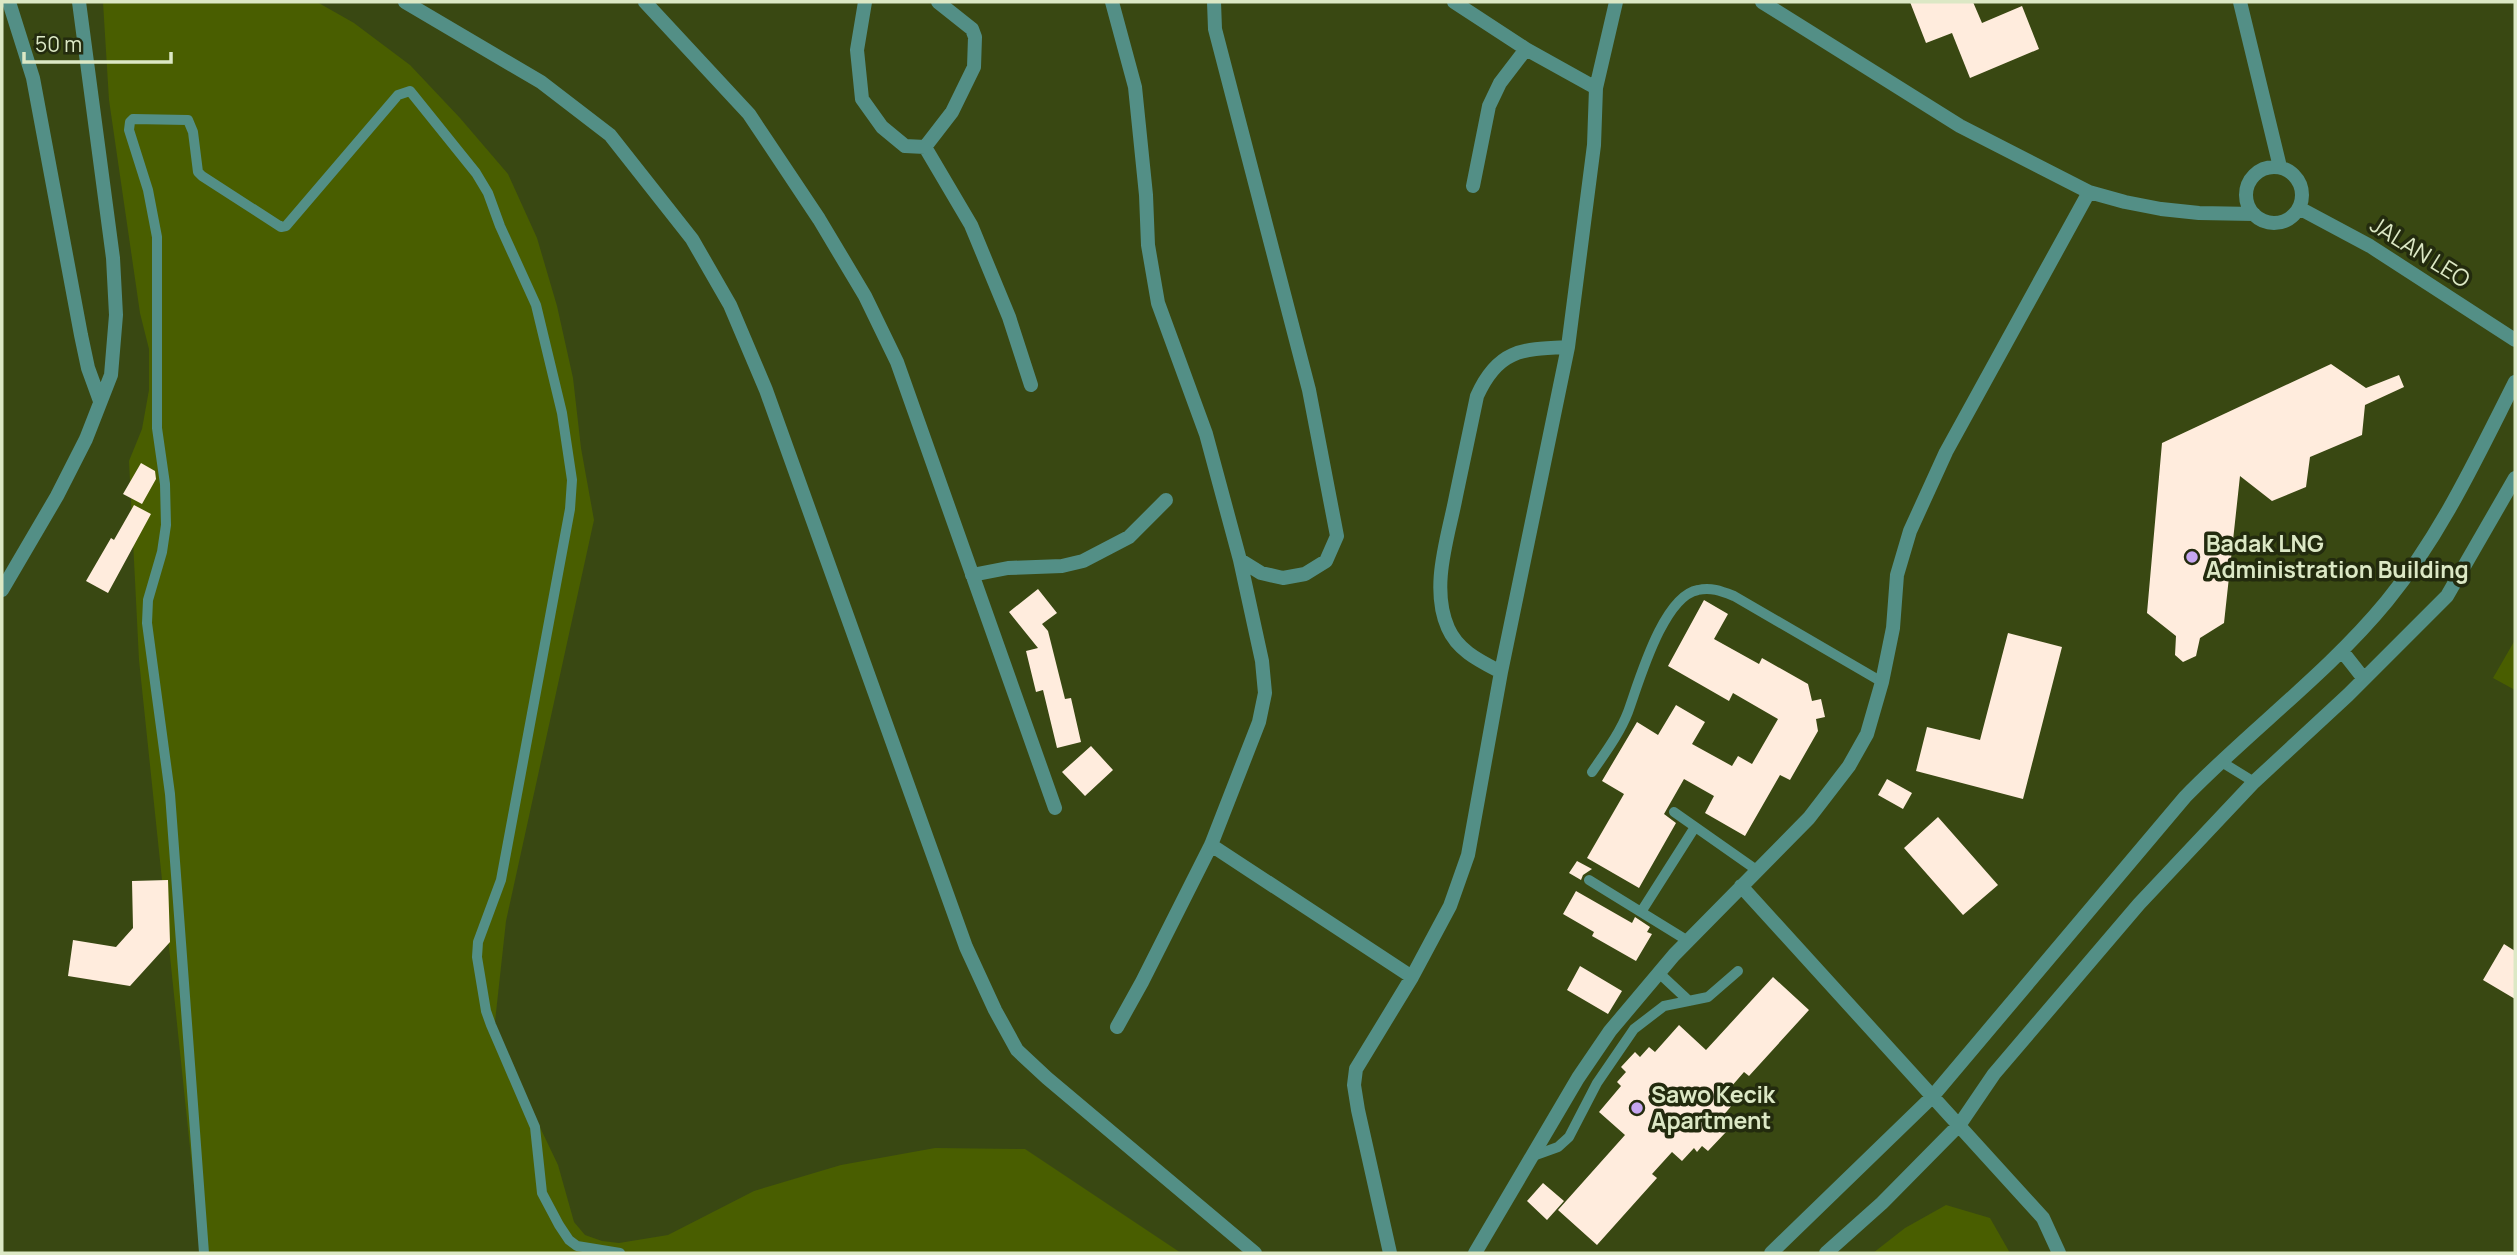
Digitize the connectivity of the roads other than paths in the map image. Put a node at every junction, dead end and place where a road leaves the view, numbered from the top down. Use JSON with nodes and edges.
{"nodes":[{"id":1,"x":9,"y":2,"type":"edge"},
{"id":2,"x":70,"y":2,"type":"edge"},
{"id":3,"x":79,"y":2,"type":"edge"},
{"id":4,"x":87,"y":2,"type":"edge"},
{"id":5,"x":405,"y":2,"type":"edge"},
{"id":6,"x":645,"y":2,"type":"edge"},
{"id":7,"x":865,"y":2,"type":"edge"},
{"id":8,"x":938,"y":2,"type":"edge"},
{"id":9,"x":1111,"y":2,"type":"edge"},
{"id":10,"x":1214,"y":2,"type":"edge"},
{"id":11,"x":1454,"y":2,"type":"edge"},
{"id":12,"x":1616,"y":2,"type":"edge"},
{"id":13,"x":1762,"y":2,"type":"edge"},
{"id":14,"x":2240,"y":2,"type":"edge"},
{"id":15,"x":1782,"y":7,"type":"edge"},
{"id":16,"x":81,"y":32,"type":"junction"},
{"id":17,"x":1526,"y":48,"type":"junction"},
{"id":18,"x":1596,"y":88,"type":"junction"},
{"id":19,"x":925,"y":147,"type":"junction"},
{"id":20,"x":2280,"y":167,"type":"junction"},
{"id":21,"x":1473,"y":186,"type":"dead end"},
{"id":22,"x":2089,"y":192,"type":"junction"},
{"id":23,"x":2299,"y":208,"type":"junction"},
{"id":24,"x":2254,"y":214,"type":"junction"},
{"id":25,"x":2515,"y":340,"type":"edge"},
{"id":26,"x":1569,"y":347,"type":"junction"},
{"id":27,"x":2515,"y":382,"type":"edge"},
{"id":28,"x":1031,"y":385,"type":"dead end"},
{"id":29,"x":100,"y":401,"type":"junction"},
{"id":30,"x":2515,"y":478,"type":"edge"},
{"id":31,"x":1166,"y":500,"type":"dead end"},
{"id":32,"x":1240,"y":560,"type":"junction"},
{"id":33,"x":972,"y":575,"type":"junction"},
{"id":34,"x":2,"y":590,"type":"edge"},
{"id":35,"x":2342,"y":651,"type":"junction"},
{"id":36,"x":1501,"y":672,"type":"junction"},
{"id":37,"x":2364,"y":679,"type":"junction"},
{"id":38,"x":1882,"y":682,"type":"junction"},
{"id":39,"x":2220,"y":761,"type":"junction"},
{"id":40,"x":1592,"y":772,"type":"dead end"},
{"id":41,"x":2254,"y":782,"type":"junction"},
{"id":42,"x":1055,"y":808,"type":"dead end"},
{"id":43,"x":1674,"y":812,"type":"dead end"},
{"id":44,"x":1695,"y":827,"type":"junction"},
{"id":45,"x":1211,"y":845,"type":"junction"},
{"id":46,"x":1758,"y":871,"type":"junction"},
{"id":47,"x":1589,"y":880,"type":"dead end"},
{"id":48,"x":1741,"y":886,"type":"junction"},
{"id":49,"x":1641,"y":912,"type":"junction"},
{"id":50,"x":1688,"y":941,"type":"junction"},
{"id":51,"x":1738,"y":971,"type":"dead end"},
{"id":52,"x":1659,"y":973,"type":"junction"},
{"id":53,"x":1412,"y":976,"type":"junction"},
{"id":54,"x":1689,"y":1001,"type":"junction"},
{"id":55,"x":1117,"y":1027,"type":"dead end"},
{"id":56,"x":1932,"y":1097,"type":"junction"},
{"id":57,"x":1960,"y":1124,"type":"junction"},
{"id":58,"x":1533,"y":1156,"type":"junction"},
{"id":59,"x":204,"y":1253,"type":"edge"},
{"id":60,"x":620,"y":1253,"type":"edge"},
{"id":61,"x":1255,"y":1253,"type":"edge"},
{"id":62,"x":1390,"y":1253,"type":"edge"},
{"id":63,"x":1475,"y":1253,"type":"edge"},
{"id":64,"x":1770,"y":1253,"type":"edge"},
{"id":65,"x":1826,"y":1253,"type":"edge"},
{"id":66,"x":2059,"y":1253,"type":"edge"}],
"edges":[{"from":1,"to":29,"type":"street"},
{"from":2,"to":16,"type":"street"},
{"from":3,"to":16,"type":"street"},
{"from":4,"to":16,"type":"street"},
{"from":5,"to":61,"type":"street"},
{"from":6,"to":33,"type":"street"},
{"from":7,"to":19,"type":"street"},
{"from":8,"to":19,"type":"street"},
{"from":9,"to":32,"type":"street"},
{"from":10,"to":32,"type":"street"},
{"from":11,"to":17,"type":"street"},
{"from":12,"to":18,"type":"street"},
{"from":13,"to":15,"type":"street"},
{"from":14,"to":20,"type":"street"},
{"from":15,"to":22,"type":"street"},
{"from":16,"to":29,"type":"street"},
{"from":17,"to":18,"type":"street"},
{"from":17,"to":21,"type":"street"},
{"from":18,"to":26,"type":"street"},
{"from":19,"to":28,"type":"street"},
{"from":20,"to":23,"type":"street"},
{"from":20,"to":24,"type":"street"},
{"from":22,"to":24,"type":"street"},
{"from":22,"to":38,"type":"street"},
{"from":23,"to":24,"type":"street"},
{"from":23,"to":25,"type":"street","name":"JALAN LEO"},
{"from":26,"to":36,"type":"street"},
{"from":26,"to":36,"type":"street"},
{"from":27,"to":35,"type":"street"},
{"from":29,"to":34,"type":"street"},
{"from":30,"to":37,"type":"street"},
{"from":31,"to":33,"type":"street"},
{"from":32,"to":45,"type":"street"},
{"from":33,"to":42,"type":"street"},
{"from":35,"to":37,"type":"street"},
{"from":35,"to":39,"type":"street"},
{"from":36,"to":53,"type":"street"},
{"from":37,"to":41,"type":"street"},
{"from":38,"to":40,"type":"lane"},
{"from":38,"to":46,"type":"street"},
{"from":39,"to":41,"type":"lane"},
{"from":39,"to":56,"type":"street"},
{"from":41,"to":57,"type":"street"},
{"from":43,"to":44,"type":"lane"},
{"from":44,"to":46,"type":"lane"},
{"from":44,"to":49,"type":"lane"},
{"from":45,"to":53,"type":"street"},
{"from":45,"to":55,"type":"street"},
{"from":46,"to":48,"type":"street"},
{"from":47,"to":49,"type":"lane"},
{"from":48,"to":50,"type":"street"},
{"from":48,"to":56,"type":"street"},
{"from":49,"to":50,"type":"lane"},
{"from":50,"to":52,"type":"street"},
{"from":51,"to":54,"type":"lane"},
{"from":52,"to":54,"type":"lane"},
{"from":52,"to":58,"type":"street"},
{"from":53,"to":62,"type":"street"},
{"from":54,"to":58,"type":"lane"},
{"from":56,"to":57,"type":"street"},
{"from":56,"to":64,"type":"street"},
{"from":57,"to":65,"type":"street"},
{"from":57,"to":66,"type":"street"},
{"from":58,"to":63,"type":"street"},
{"from":59,"to":60,"type":"lane"}]}
